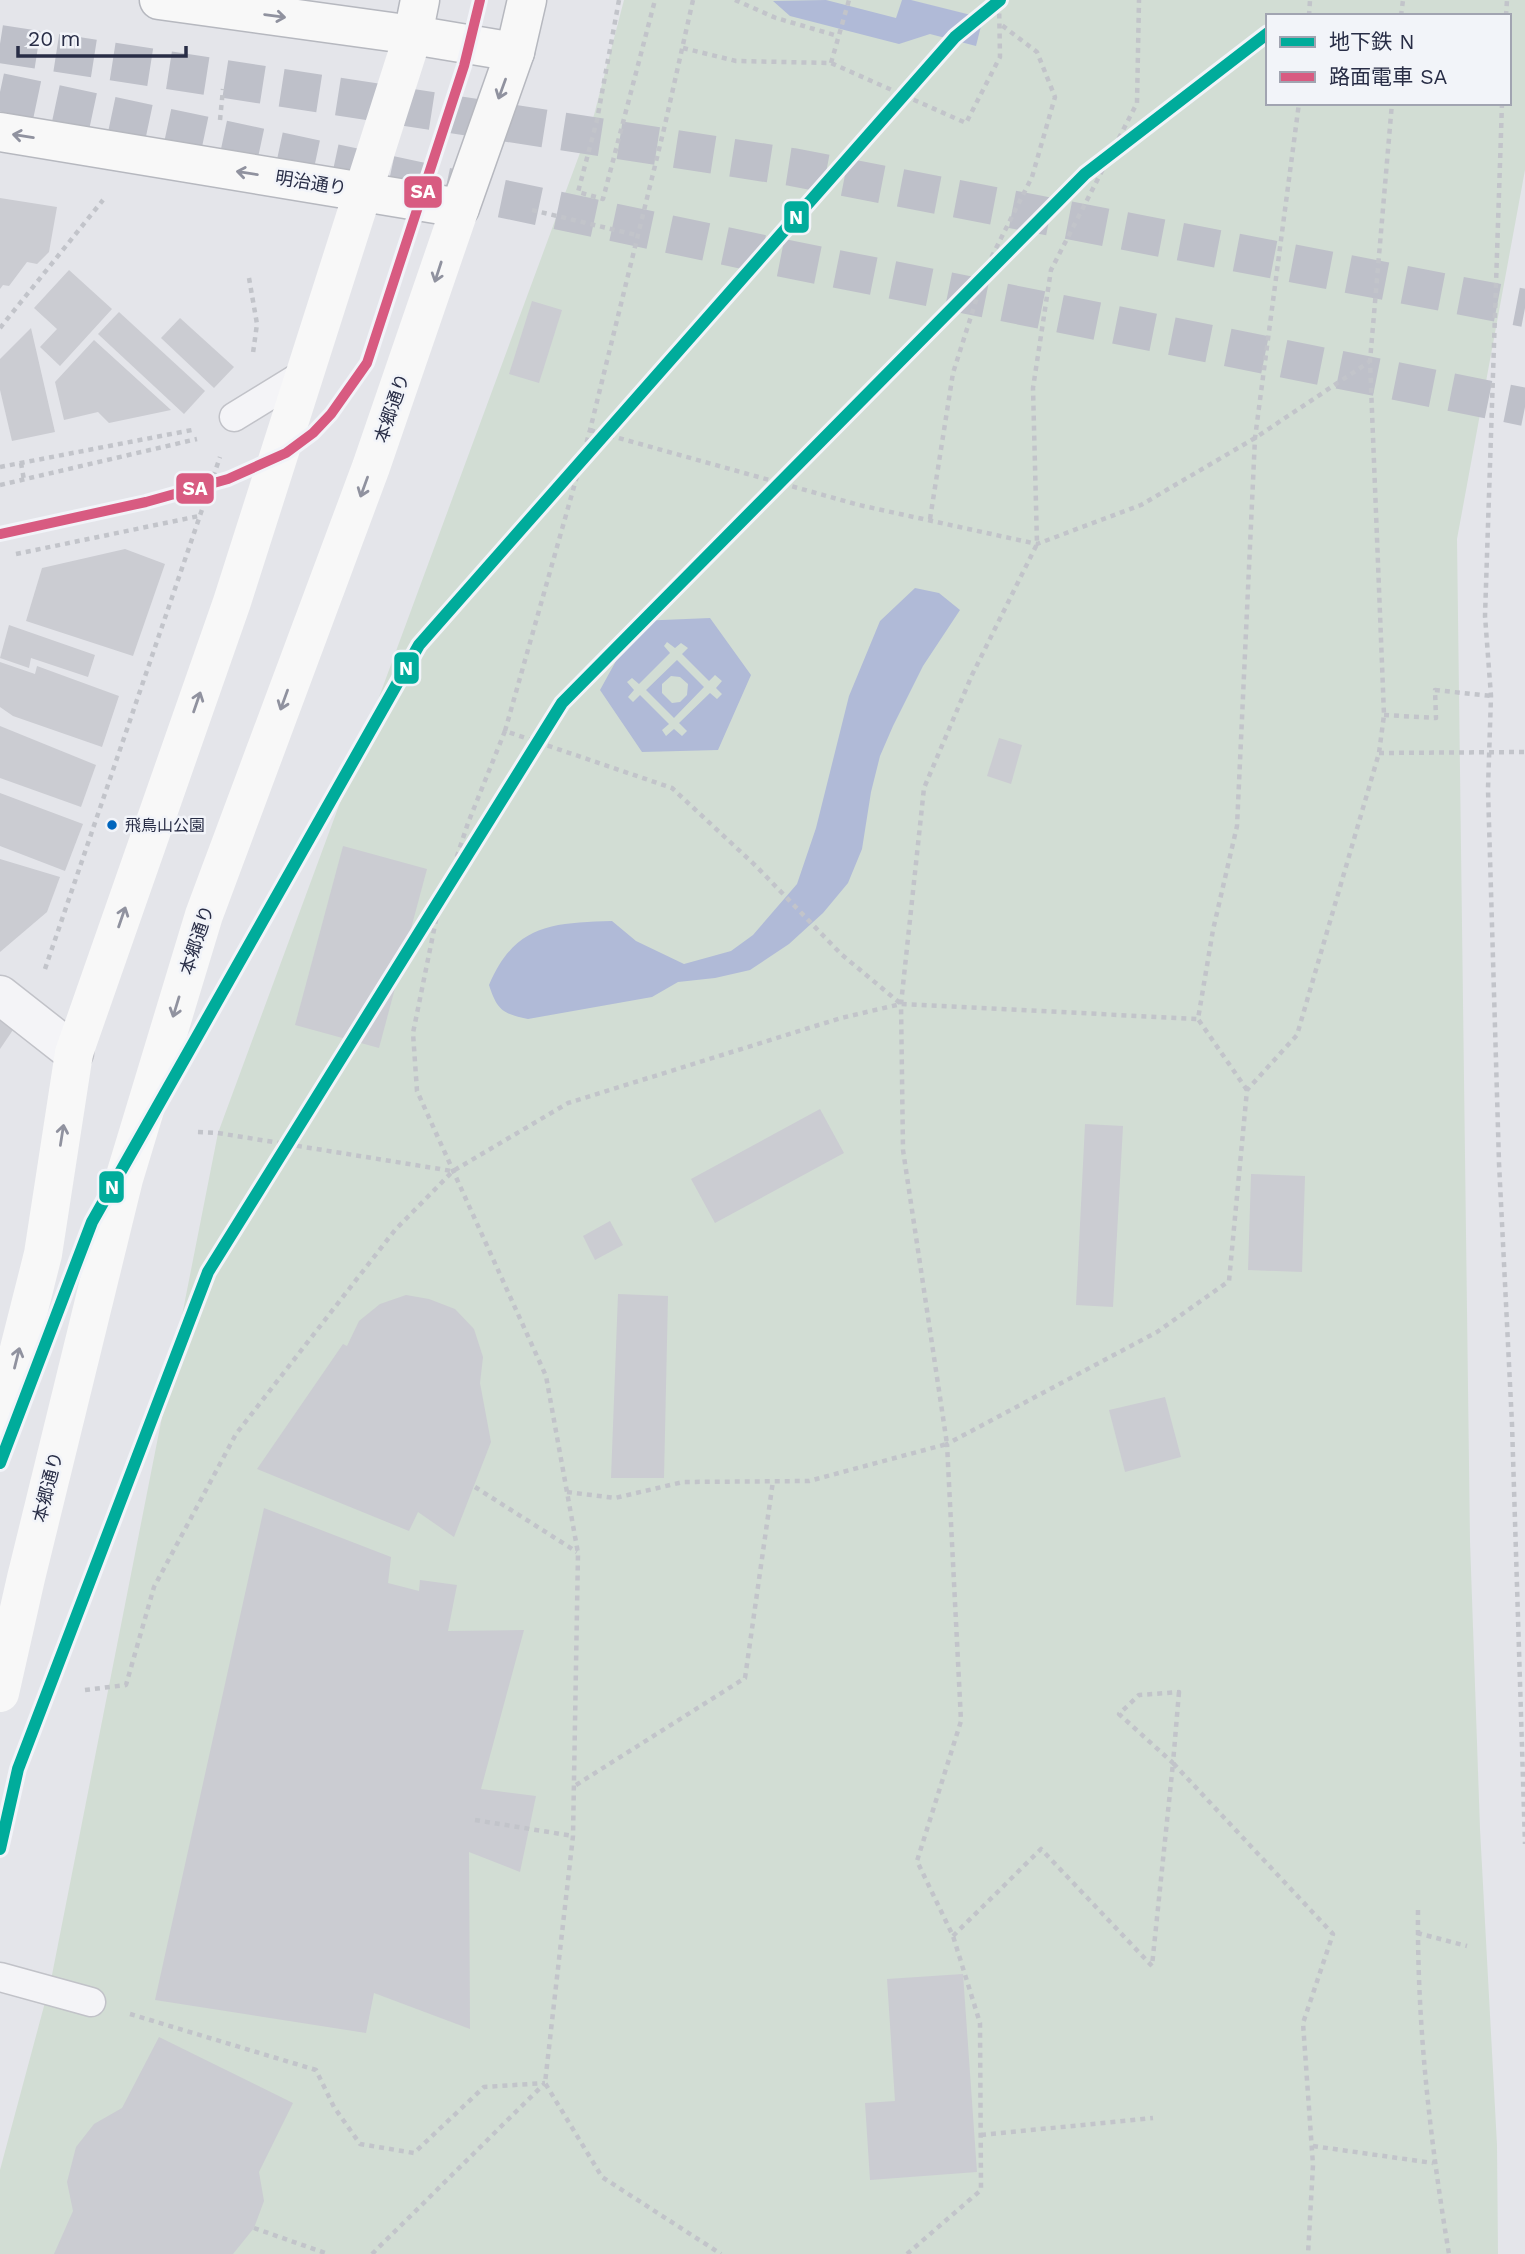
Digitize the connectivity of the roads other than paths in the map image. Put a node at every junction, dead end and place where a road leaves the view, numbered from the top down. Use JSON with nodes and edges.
{"nodes":[{"id":1,"x":159,"y":0,"type":"edge"},
{"id":2,"x":527,"y":0,"type":"edge"},
{"id":3,"x":416,"y":18,"type":"edge"},
{"id":4,"x":515,"y":52,"type":"junction"},
{"id":5,"x":0,"y":132,"type":"edge"},
{"id":6,"x":363,"y":192,"type":"junction"},
{"id":7,"x":460,"y":208,"type":"junction"},
{"id":8,"x":304,"y":374,"type":"junction"},
{"id":9,"x":234,"y":417,"type":"road end"},
{"id":10,"x":0,"y":995,"type":"edge"},
{"id":11,"x":74,"y":1053,"type":"junction"},
{"id":12,"x":0,"y":1424,"type":"edge"},
{"id":13,"x":0,"y":1693,"type":"edge"},
{"id":14,"x":0,"y":1977,"type":"edge"},
{"id":15,"x":91,"y":2002,"type":"road end"}],
"edges":[{"from":1,"to":3,"type":"main road","one_way":true},
{"from":2,"to":4,"type":"main road"},
{"from":3,"to":4,"type":"main road"},
{"from":3,"to":6,"type":"main road"},
{"from":4,"to":7,"type":"main road","one_way":true},
{"from":6,"to":5,"type":"main road","name":"明治通り","one_way":true},
{"from":6,"to":7,"type":"main road","name":"明治通り"},
{"from":6,"to":8,"type":"main road"},
{"from":7,"to":13,"type":"main road","name":"本郷通り","one_way":true},
{"from":8,"to":9,"type":"lane"},
{"from":11,"to":8,"type":"main road","one_way":true},
{"from":10,"to":11,"type":"street"},
{"from":12,"to":11,"type":"main road","one_way":true},
{"from":14,"to":15,"type":"lane"}]}
